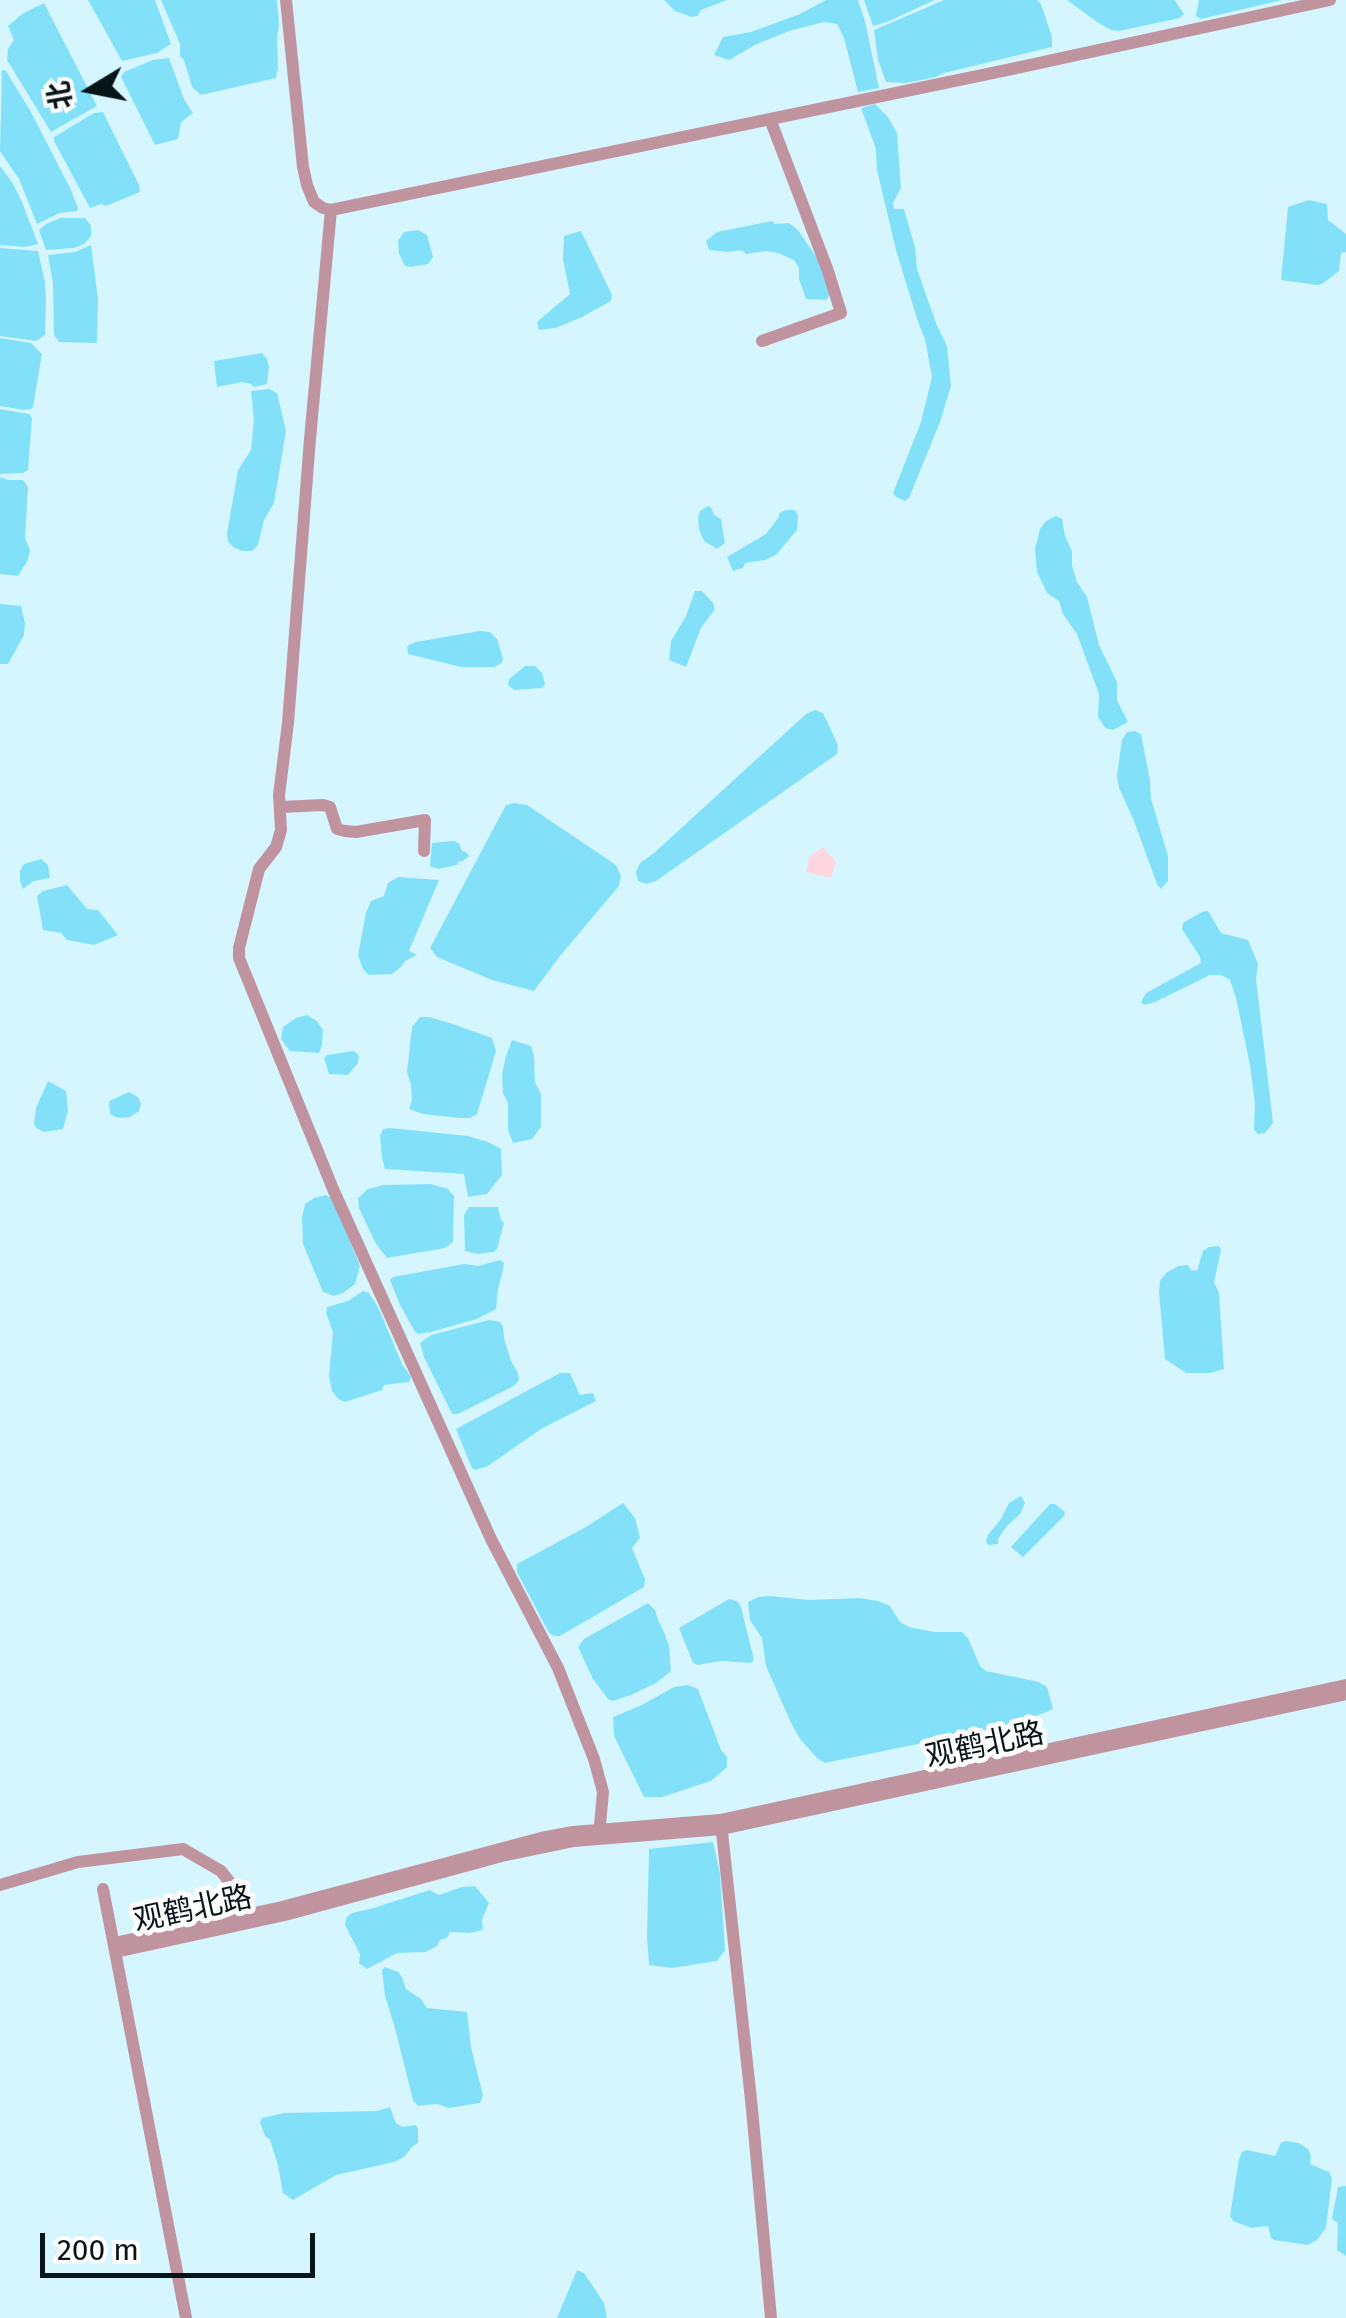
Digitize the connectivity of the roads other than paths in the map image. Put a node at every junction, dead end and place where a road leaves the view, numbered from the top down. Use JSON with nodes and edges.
{"nodes":[{"id":1,"x":286,"y":0,"type":"edge"},
{"id":2,"x":1330,"y":0,"type":"edge"},
{"id":3,"x":770,"y":119,"type":"junction"},
{"id":4,"x":331,"y":210,"type":"junction"},
{"id":5,"x":762,"y":342,"type":"dead end"},
{"id":6,"x":281,"y":807,"type":"junction"},
{"id":7,"x":424,"y":851,"type":"dead end"},
{"id":8,"x":1346,"y":1685,"type":"edge"},
{"id":9,"x":1346,"y":1694,"type":"edge"},
{"id":10,"x":721,"y":1824,"type":"junction"},
{"id":11,"x":599,"y":1834,"type":"junction"},
{"id":12,"x":0,"y":1884,"type":"edge"},
{"id":13,"x":103,"y":1889,"type":"dead end"},
{"id":14,"x":235,"y":1921,"type":"junction"},
{"id":15,"x":186,"y":2318,"type":"edge"},
{"id":16,"x":771,"y":2318,"type":"edge"}],
"edges":[{"from":1,"to":4,"type":"street"},
{"from":2,"to":3,"type":"street"},
{"from":3,"to":4,"type":"street"},
{"from":3,"to":5,"type":"street"},
{"from":4,"to":6,"type":"street"},
{"from":6,"to":7,"type":"street"},
{"from":6,"to":11,"type":"street"},
{"from":8,"to":10,"type":"street","name":"观鹤北路"},
{"from":9,"to":10,"type":"street","name":"观鹤北路"},
{"from":10,"to":11,"type":"street","name":"观鹤北路"},
{"from":10,"to":16,"type":"street"},
{"from":11,"to":14,"type":"street","name":"观鹤北路"},
{"from":12,"to":14,"type":"street"},
{"from":13,"to":15,"type":"street"},
{"from":14,"to":14,"type":"street","name":"观鹤北路"}]}
